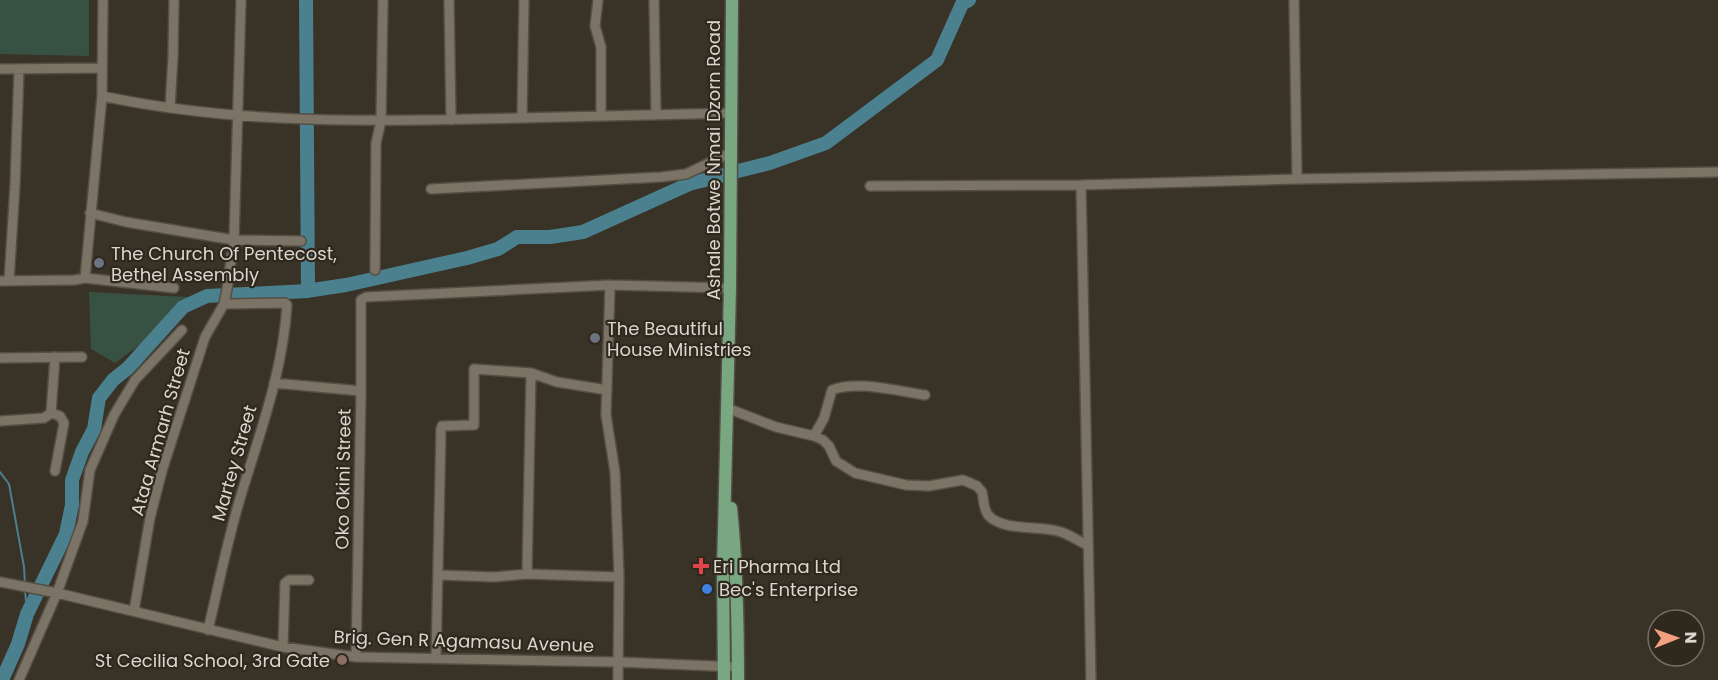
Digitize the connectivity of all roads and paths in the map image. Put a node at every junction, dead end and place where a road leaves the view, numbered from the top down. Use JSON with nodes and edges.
{"nodes":[{"id":1,"x":103,"y":0,"type":"edge"},
{"id":2,"x":174,"y":0,"type":"edge"},
{"id":3,"x":241,"y":0,"type":"edge"},
{"id":4,"x":383,"y":0,"type":"edge"},
{"id":5,"x":449,"y":0,"type":"edge"},
{"id":6,"x":524,"y":0,"type":"edge"},
{"id":7,"x":598,"y":0,"type":"edge"},
{"id":8,"x":654,"y":0,"type":"edge"},
{"id":9,"x":732,"y":0,"type":"edge"},
{"id":10,"x":1294,"y":0,"type":"edge"},
{"id":11,"x":102,"y":68,"type":"junction"},
{"id":12,"x":0,"y":69,"type":"edge"},
{"id":13,"x":19,"y":69,"type":"junction"},
{"id":14,"x":102,"y":96,"type":"junction"},
{"id":15,"x":170,"y":108,"type":"junction"},
{"id":16,"x":732,"y":113,"type":"junction"},
{"id":17,"x":656,"y":115,"type":"junction"},
{"id":18,"x":238,"y":116,"type":"junction"},
{"id":19,"x":601,"y":116,"type":"junction"},
{"id":20,"x":522,"y":118,"type":"junction"},
{"id":21,"x":451,"y":120,"type":"junction"},
{"id":22,"x":381,"y":121,"type":"junction"},
{"id":23,"x":732,"y":152,"type":"junction"},
{"id":24,"x":1718,"y":172,"type":"edge"},
{"id":25,"x":1297,"y":179,"type":"junction"},
{"id":26,"x":1082,"y":185,"type":"junction"},
{"id":27,"x":870,"y":186,"type":"dead end"},
{"id":28,"x":430,"y":189,"type":"dead end"},
{"id":29,"x":90,"y":213,"type":"junction"},
{"id":30,"x":234,"y":240,"type":"junction"},
{"id":31,"x":301,"y":241,"type":"dead end"},
{"id":32,"x":375,"y":270,"type":"dead end"},
{"id":33,"x":85,"y":278,"type":"junction"},
{"id":34,"x":5,"y":281,"type":"edge"},
{"id":35,"x":610,"y":285,"type":"junction"},
{"id":36,"x":174,"y":288,"type":"dead end"},
{"id":37,"x":730,"y":288,"type":"junction"},
{"id":38,"x":224,"y":303,"type":"junction"},
{"id":39,"x":182,"y":330,"type":"dead end"},
{"id":40,"x":55,"y":357,"type":"junction"},
{"id":41,"x":82,"y":357,"type":"dead end"},
{"id":42,"x":0,"y":358,"type":"edge"},
{"id":43,"x":531,"y":373,"type":"junction"},
{"id":44,"x":274,"y":383,"type":"junction"},
{"id":45,"x":607,"y":390,"type":"junction"},
{"id":46,"x":362,"y":391,"type":"junction"},
{"id":47,"x":925,"y":395,"type":"dead end"},
{"id":48,"x":727,"y":408,"type":"junction"},
{"id":49,"x":51,"y":412,"type":"junction"},
{"id":50,"x":0,"y":421,"type":"edge"},
{"id":51,"x":814,"y":436,"type":"junction"},
{"id":52,"x":727,"y":465,"type":"junction"},
{"id":53,"x":55,"y":471,"type":"dead end"},
{"id":54,"x":1087,"y":545,"type":"junction"},
{"id":55,"x":527,"y":574,"type":"junction"},
{"id":56,"x":439,"y":575,"type":"junction"},
{"id":57,"x":620,"y":577,"type":"junction"},
{"id":58,"x":309,"y":580,"type":"dead end"},
{"id":59,"x":0,"y":582,"type":"edge"},
{"id":60,"x":55,"y":592,"type":"junction"},
{"id":61,"x":134,"y":611,"type":"junction"},
{"id":62,"x":208,"y":630,"type":"junction"},
{"id":63,"x":283,"y":647,"type":"junction"},
{"id":64,"x":356,"y":657,"type":"junction"},
{"id":65,"x":436,"y":659,"type":"junction"},
{"id":66,"x":618,"y":662,"type":"junction"},
{"id":67,"x":724,"y":667,"type":"junction"},
{"id":68,"x":738,"y":674,"type":"edge"},
{"id":69,"x":19,"y":678,"type":"edge"},
{"id":70,"x":31,"y":680,"type":"edge"},
{"id":71,"x":618,"y":680,"type":"edge"},
{"id":72,"x":724,"y":680,"type":"edge"},
{"id":73,"x":1091,"y":680,"type":"edge"}],
"edges":[{"from":1,"to":11,"type":"street"},
{"from":2,"to":15,"type":"street"},
{"from":3,"to":18,"type":"street"},
{"from":4,"to":22,"type":"street"},
{"from":5,"to":21,"type":"street"},
{"from":6,"to":20,"type":"street"},
{"from":7,"to":19,"type":"street"},
{"from":8,"to":17,"type":"street"},
{"from":9,"to":16,"type":"main road","name":"Ashale Botwe Nmai Dzorn Road"},
{"from":10,"to":25,"type":"street"},
{"from":11,"to":13,"type":"street"},
{"from":11,"to":14,"type":"street"},
{"from":12,"to":13,"type":"street"},
{"from":13,"to":34,"type":"street"},
{"from":14,"to":15,"type":"street"},
{"from":14,"to":29,"type":"street"},
{"from":15,"to":18,"type":"street"},
{"from":16,"to":17,"type":"street"},
{"from":16,"to":23,"type":"main road","name":"Ashale Botwe Nmai Dzorn Road"},
{"from":17,"to":19,"type":"street"},
{"from":18,"to":22,"type":"street"},
{"from":18,"to":30,"type":"street"},
{"from":19,"to":20,"type":"street"},
{"from":20,"to":21,"type":"street"},
{"from":21,"to":22,"type":"street"},
{"from":22,"to":32,"type":"street"},
{"from":23,"to":28,"type":"street"},
{"from":23,"to":37,"type":"main road","name":"Ashale Botwe Nmai Dzorn Road"},
{"from":24,"to":25,"type":"street"},
{"from":25,"to":26,"type":"street"},
{"from":26,"to":27,"type":"street"},
{"from":26,"to":54,"type":"street"},
{"from":29,"to":30,"type":"street"},
{"from":29,"to":33,"type":"street"},
{"from":30,"to":31,"type":"street"},
{"from":30,"to":38,"type":"street"},
{"from":33,"to":34,"type":"street"},
{"from":33,"to":36,"type":"street"},
{"from":35,"to":37,"type":"street"},
{"from":35,"to":45,"type":"street"},
{"from":35,"to":46,"type":"street","name":"Oko Okini Street"},
{"from":37,"to":48,"type":"main road","name":"Ashale Botwe Nmai Dzorn Road"},
{"from":38,"to":44,"type":"street","name":"Martey Street"},
{"from":38,"to":61,"type":"street","name":"Ataa Armarh Street"},
{"from":39,"to":60,"type":"street"},
{"from":40,"to":41,"type":"street"},
{"from":40,"to":42,"type":"street"},
{"from":40,"to":49,"type":"street"},
{"from":43,"to":45,"type":"street"},
{"from":43,"to":55,"type":"street"},
{"from":43,"to":56,"type":"street"},
{"from":44,"to":46,"type":"street"},
{"from":44,"to":62,"type":"street","name":"Martey Street"},
{"from":45,"to":57,"type":"street"},
{"from":46,"to":64,"type":"street","name":"Oko Okini Street"},
{"from":47,"to":51,"type":"street"},
{"from":48,"to":51,"type":"street"},
{"from":48,"to":52,"type":"main road","name":"Ashale Botwe Nmai Dzorn Road"},
{"from":49,"to":50,"type":"street"},
{"from":49,"to":53,"type":"street"},
{"from":51,"to":54,"type":"street"},
{"from":52,"to":67,"type":"main road","name":"Ashale Botwe Nmai Dzorn Road"},
{"from":52,"to":68,"type":"main road","name":"Ashale Botwe Nmai Dzorn Road"},
{"from":54,"to":73,"type":"street"},
{"from":55,"to":56,"type":"street"},
{"from":55,"to":57,"type":"street"},
{"from":56,"to":65,"type":"street"},
{"from":57,"to":66,"type":"street"},
{"from":58,"to":63,"type":"street"},
{"from":59,"to":60,"type":"street","name":"Brig. Gen R Agamasu Avenue"},
{"from":60,"to":61,"type":"street","name":"Brig. Gen R Agamasu Avenue"},
{"from":60,"to":69,"type":"street"},
{"from":61,"to":62,"type":"street","name":"Brig. Gen R Agamasu Avenue"},
{"from":62,"to":63,"type":"street","name":"Brig. Gen R Agamasu Avenue"},
{"from":63,"to":64,"type":"street","name":"Brig. Gen R Agamasu Avenue"},
{"from":64,"to":65,"type":"street","name":"Brig. Gen R Agamasu Avenue"},
{"from":65,"to":66,"type":"street","name":"Brig. Gen R Agamasu Avenue"},
{"from":66,"to":67,"type":"street","name":"Brig. Gen R Agamasu Avenue"},
{"from":66,"to":71,"type":"street"},
{"from":67,"to":68,"type":"street","name":"Brig. Gen R Agamasu Avenue"},
{"from":67,"to":72,"type":"main road","name":"Ashale Botwe Nmai Dzorn Road"},
{"from":69,"to":70,"type":"street"}]}
